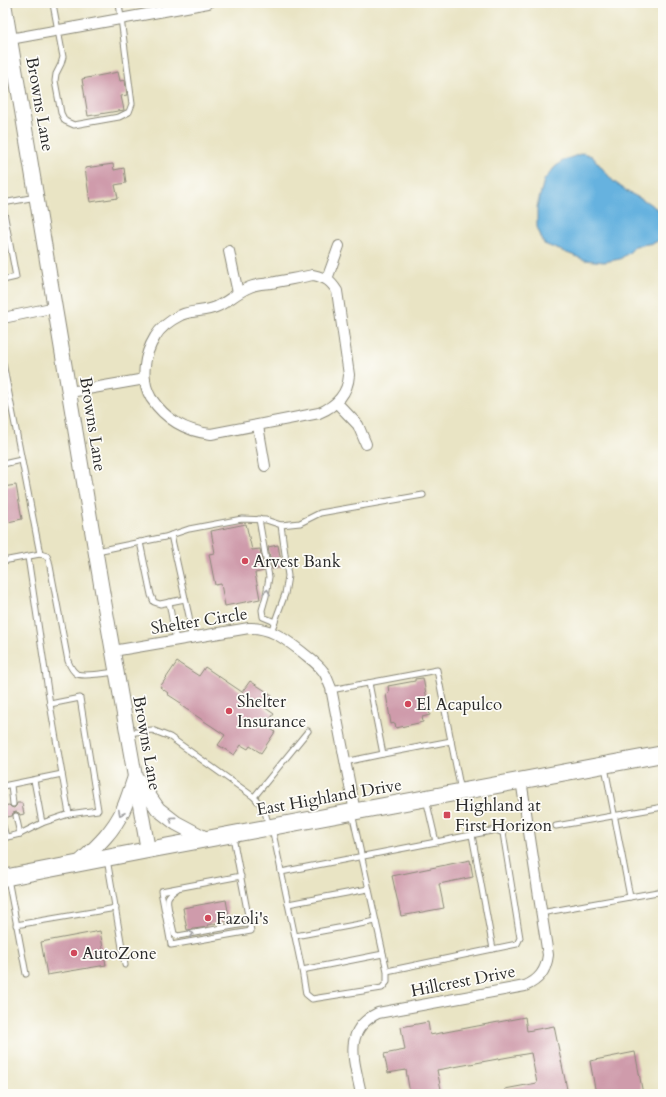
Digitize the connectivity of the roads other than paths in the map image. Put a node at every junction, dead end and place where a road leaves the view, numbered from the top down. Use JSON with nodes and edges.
{"nodes":[{"id":1,"x":4,"y":3,"type":"edge"},
{"id":2,"x":119,"y":3,"type":"edge"},
{"id":3,"x":208,"y":3,"type":"edge"},
{"id":4,"x":53,"y":4,"type":"dead end"},
{"id":5,"x":121,"y":19,"type":"junction"},
{"id":6,"x":58,"y":31,"type":"junction"},
{"id":7,"x":10,"y":39,"type":"junction"},
{"id":8,"x":37,"y":197,"type":"junction"},
{"id":9,"x":3,"y":203,"type":"edge"},
{"id":10,"x":3,"y":206,"type":"edge"},
{"id":11,"x":339,"y":246,"type":"dead end"},
{"id":12,"x":229,"y":251,"type":"dead end"},
{"id":13,"x":327,"y":279,"type":"junction"},
{"id":14,"x":3,"y":280,"type":"edge"},
{"id":15,"x":238,"y":293,"type":"junction"},
{"id":16,"x":56,"y":307,"type":"junction"},
{"id":17,"x":3,"y":318,"type":"edge"},
{"id":18,"x":3,"y":363,"type":"edge"},
{"id":19,"x":145,"y":379,"type":"junction"},
{"id":20,"x":70,"y":392,"type":"junction"},
{"id":21,"x":337,"y":403,"type":"junction"},
{"id":22,"x":258,"y":426,"type":"junction"},
{"id":23,"x":366,"y":444,"type":"dead end"},
{"id":24,"x":22,"y":460,"type":"junction"},
{"id":25,"x":3,"y":464,"type":"edge"},
{"id":26,"x":265,"y":466,"type":"dead end"},
{"id":27,"x":423,"y":495,"type":"dead end"},
{"id":28,"x":259,"y":519,"type":"junction"},
{"id":29,"x":281,"y":525,"type":"junction"},
{"id":30,"x":171,"y":535,"type":"junction"},
{"id":31,"x":140,"y":542,"type":"junction"},
{"id":32,"x":96,"y":551,"type":"junction"},
{"id":33,"x":40,"y":554,"type":"junction"},
{"id":34,"x":28,"y":557,"type":"junction"},
{"id":35,"x":3,"y":561,"type":"edge"},
{"id":36,"x":185,"y":599,"type":"junction"},
{"id":37,"x":169,"y":602,"type":"junction"},
{"id":38,"x":275,"y":622,"type":"junction"},
{"id":39,"x":271,"y":632,"type":"junction"},
{"id":40,"x":191,"y":638,"type":"junction"},
{"id":41,"x":176,"y":641,"type":"junction"},
{"id":42,"x":113,"y":651,"type":"junction"},
{"id":43,"x":116,"y":671,"type":"junction"},
{"id":44,"x":368,"y":683,"type":"junction"},
{"id":45,"x":331,"y":690,"type":"junction"},
{"id":46,"x":50,"y":704,"type":"junction"},
{"id":47,"x":308,"y":731,"type":"dead end"},
{"id":48,"x":127,"y":733,"type":"junction"},
{"id":49,"x":451,"y":741,"type":"junction"},
{"id":50,"x":383,"y":754,"type":"junction"},
{"id":51,"x":663,"y":754,"type":"edge"},
{"id":52,"x":345,"y":762,"type":"junction"},
{"id":53,"x":604,"y":765,"type":"junction"},
{"id":54,"x":62,"y":774,"type":"junction"},
{"id":55,"x":135,"y":777,"type":"junction"},
{"id":56,"x":34,"y":780,"type":"junction"},
{"id":57,"x":521,"y":780,"type":"junction"},
{"id":58,"x":11,"y":785,"type":"junction"},
{"id":59,"x":3,"y":786,"type":"edge"},
{"id":60,"x":461,"y":792,"type":"junction"},
{"id":61,"x":254,"y":798,"type":"junction"},
{"id":62,"x":426,"y":798,"type":"junction"},
{"id":63,"x":13,"y":804,"type":"dead end"},
{"id":64,"x":663,"y":807,"type":"edge"},
{"id":65,"x":353,"y":812,"type":"junction"},
{"id":66,"x":69,"y":814,"type":"junction"},
{"id":67,"x":16,"y":816,"type":"dead end"},
{"id":68,"x":614,"y":816,"type":"junction"},
{"id":69,"x":42,"y":823,"type":"junction"},
{"id":70,"x":3,"y":826,"type":"edge"},
{"id":71,"x":556,"y":826,"type":"dead end"},
{"id":72,"x":271,"y":827,"type":"junction"},
{"id":73,"x":20,"y":834,"type":"junction"},
{"id":74,"x":232,"y":834,"type":"junction"},
{"id":75,"x":472,"y":835,"type":"junction"},
{"id":76,"x":4,"y":838,"type":"edge"},
{"id":77,"x":206,"y":839,"type":"junction"},
{"id":78,"x":436,"y":842,"type":"junction"},
{"id":79,"x":148,"y":850,"type":"junction"},
{"id":80,"x":361,"y":856,"type":"junction"},
{"id":81,"x":107,"y":858,"type":"junction"},
{"id":82,"x":79,"y":863,"type":"junction"},
{"id":83,"x":281,"y":872,"type":"junction"},
{"id":84,"x":240,"y":876,"type":"junction"},
{"id":85,"x":5,"y":877,"type":"edge"},
{"id":86,"x":177,"y":888,"type":"junction"},
{"id":87,"x":368,"y":889,"type":"junction"},
{"id":88,"x":663,"y":891,"type":"edge"},
{"id":89,"x":630,"y":897,"type":"junction"},
{"id":90,"x":288,"y":904,"type":"junction"},
{"id":91,"x":116,"y":908,"type":"junction"},
{"id":92,"x":541,"y":913,"type":"junction"},
{"id":93,"x":376,"y":921,"type":"junction"},
{"id":94,"x":250,"y":923,"type":"junction"},
{"id":95,"x":16,"y":925,"type":"junction"},
{"id":96,"x":295,"y":936,"type":"junction"},
{"id":97,"x":493,"y":949,"type":"junction"},
{"id":98,"x":383,"y":954,"type":"junction"},
{"id":99,"x":126,"y":965,"type":"dead end"},
{"id":100,"x":302,"y":970,"type":"junction"},
{"id":101,"x":386,"y":971,"type":"junction"},
{"id":102,"x":26,"y":974,"type":"dead end"},
{"id":103,"x":361,"y":1094,"type":"edge"}],
"edges":[{"from":1,"to":7,"type":"street","name":"Browns Lane"},
{"from":2,"to":5,"type":"lane"},
{"from":3,"to":5,"type":"street"},
{"from":4,"to":6,"type":"lane"},
{"from":5,"to":6,"type":"street"},
{"from":5,"to":6,"type":"lane"},
{"from":6,"to":7,"type":"street"},
{"from":7,"to":8,"type":"street","name":"Browns Lane"},
{"from":8,"to":9,"type":"lane"},
{"from":8,"to":16,"type":"street","name":"Browns Lane"},
{"from":10,"to":14,"type":"lane"},
{"from":11,"to":13,"type":"street"},
{"from":12,"to":15,"type":"street"},
{"from":13,"to":15,"type":"street"},
{"from":13,"to":21,"type":"street"},
{"from":15,"to":19,"type":"street"},
{"from":16,"to":17,"type":"street"},
{"from":16,"to":20,"type":"street","name":"Browns Lane"},
{"from":18,"to":24,"type":"lane"},
{"from":19,"to":20,"type":"street"},
{"from":19,"to":22,"type":"street"},
{"from":20,"to":32,"type":"street","name":"Browns Lane"},
{"from":21,"to":22,"type":"street"},
{"from":21,"to":23,"type":"street"},
{"from":22,"to":26,"type":"street"},
{"from":24,"to":25,"type":"lane"},
{"from":24,"to":33,"type":"lane"},
{"from":27,"to":29,"type":"lane"},
{"from":28,"to":29,"type":"lane"},
{"from":28,"to":30,"type":"lane"},
{"from":38,"to":28,"type":"lane","one_way":true},
{"from":29,"to":38,"type":"lane"},
{"from":30,"to":31,"type":"lane"},
{"from":30,"to":36,"type":"lane"},
{"from":31,"to":32,"type":"lane"},
{"from":31,"to":37,"type":"lane"},
{"from":32,"to":42,"type":"street","name":"Browns Lane"},
{"from":33,"to":34,"type":"lane"},
{"from":33,"to":43,"type":"lane"},
{"from":34,"to":35,"type":"lane"},
{"from":34,"to":46,"type":"lane"},
{"from":36,"to":37,"type":"lane"},
{"from":36,"to":40,"type":"lane"},
{"from":37,"to":41,"type":"lane"},
{"from":38,"to":39,"type":"lane"},
{"from":39,"to":40,"type":"street","name":"Shelter Circle"},
{"from":39,"to":45,"type":"street","name":"Shelter Circle"},
{"from":40,"to":41,"type":"street","name":"Shelter Circle"},
{"from":41,"to":42,"type":"street","name":"Shelter Circle"},
{"from":42,"to":43,"type":"street","name":"Browns Lane"},
{"from":43,"to":48,"type":"street","name":"Browns Lane"},
{"from":44,"to":45,"type":"lane"},
{"from":44,"to":49,"type":"lane"},
{"from":44,"to":50,"type":"lane"},
{"from":45,"to":52,"type":"street","name":"Shelter Circle"},
{"from":46,"to":54,"type":"lane"},
{"from":46,"to":66,"type":"lane"},
{"from":47,"to":61,"type":"lane"},
{"from":48,"to":55,"type":"street","name":"Browns Lane"},
{"from":48,"to":61,"type":"lane"},
{"from":49,"to":50,"type":"lane"},
{"from":49,"to":60,"type":"lane"},
{"from":50,"to":52,"type":"lane"},
{"from":51,"to":53,"type":"main road","name":"East Highland Drive"},
{"from":52,"to":65,"type":"street","name":"Shelter Circle"},
{"from":53,"to":57,"type":"main road","name":"East Highland Drive"},
{"from":53,"to":68,"type":"lane"},
{"from":54,"to":56,"type":"lane"},
{"from":54,"to":66,"type":"lane"},
{"from":77,"to":55,"type":"street","one_way":true},
{"from":55,"to":79,"type":"street","name":"Browns Lane"},
{"from":55,"to":82,"type":"street","one_way":true},
{"from":56,"to":58,"type":"lane"},
{"from":56,"to":69,"type":"lane"},
{"from":57,"to":60,"type":"main road","name":"East Highland Drive"},
{"from":57,"to":92,"type":"street","name":"Hillcrest Drive"},
{"from":58,"to":59,"type":"lane"},
{"from":58,"to":63,"type":"lane"},
{"from":60,"to":62,"type":"main road","name":"East Highland Drive"},
{"from":61,"to":72,"type":"lane"},
{"from":62,"to":65,"type":"main road","name":"East Highland Drive"},
{"from":62,"to":78,"type":"lane"},
{"from":64,"to":68,"type":"lane"},
{"from":65,"to":72,"type":"main road","name":"East Highland Drive"},
{"from":65,"to":80,"type":"lane"},
{"from":66,"to":69,"type":"lane"},
{"from":67,"to":73,"type":"lane"},
{"from":68,"to":71,"type":"lane"},
{"from":68,"to":89,"type":"lane"},
{"from":69,"to":73,"type":"lane"},
{"from":70,"to":76,"type":"lane"},
{"from":72,"to":74,"type":"main road","name":"East Highland Drive"},
{"from":72,"to":83,"type":"lane"},
{"from":73,"to":76,"type":"lane"},
{"from":74,"to":77,"type":"main road","name":"East Highland Drive"},
{"from":74,"to":84,"type":"lane"},
{"from":75,"to":78,"type":"lane"},
{"from":75,"to":97,"type":"lane"},
{"from":75,"to":97,"type":"lane"},
{"from":77,"to":79,"type":"main road","name":"East Highland Drive"},
{"from":78,"to":80,"type":"lane"},
{"from":79,"to":81,"type":"main road","name":"East Highland Drive"},
{"from":80,"to":83,"type":"lane"},
{"from":80,"to":87,"type":"lane"},
{"from":81,"to":82,"type":"main road","name":"East Highland Drive"},
{"from":81,"to":91,"type":"lane"},
{"from":82,"to":85,"type":"main road","name":"East Highland Drive"},
{"from":83,"to":90,"type":"lane"},
{"from":84,"to":86,"type":"lane"},
{"from":84,"to":94,"type":"lane"},
{"from":85,"to":95,"type":"lane"},
{"from":86,"to":94,"type":"lane","one_way":true},
{"from":86,"to":94,"type":"lane"},
{"from":87,"to":90,"type":"lane"},
{"from":87,"to":93,"type":"lane"},
{"from":88,"to":89,"type":"lane"},
{"from":89,"to":92,"type":"lane"},
{"from":90,"to":96,"type":"lane"},
{"from":91,"to":95,"type":"lane"},
{"from":91,"to":99,"type":"lane"},
{"from":92,"to":103,"type":"street","name":"Hillcrest Drive"},
{"from":93,"to":96,"type":"lane"},
{"from":93,"to":98,"type":"lane"},
{"from":95,"to":102,"type":"lane"},
{"from":96,"to":100,"type":"lane"},
{"from":97,"to":101,"type":"lane"},
{"from":98,"to":100,"type":"lane"},
{"from":98,"to":101,"type":"lane"},
{"from":100,"to":101,"type":"lane"}]}
